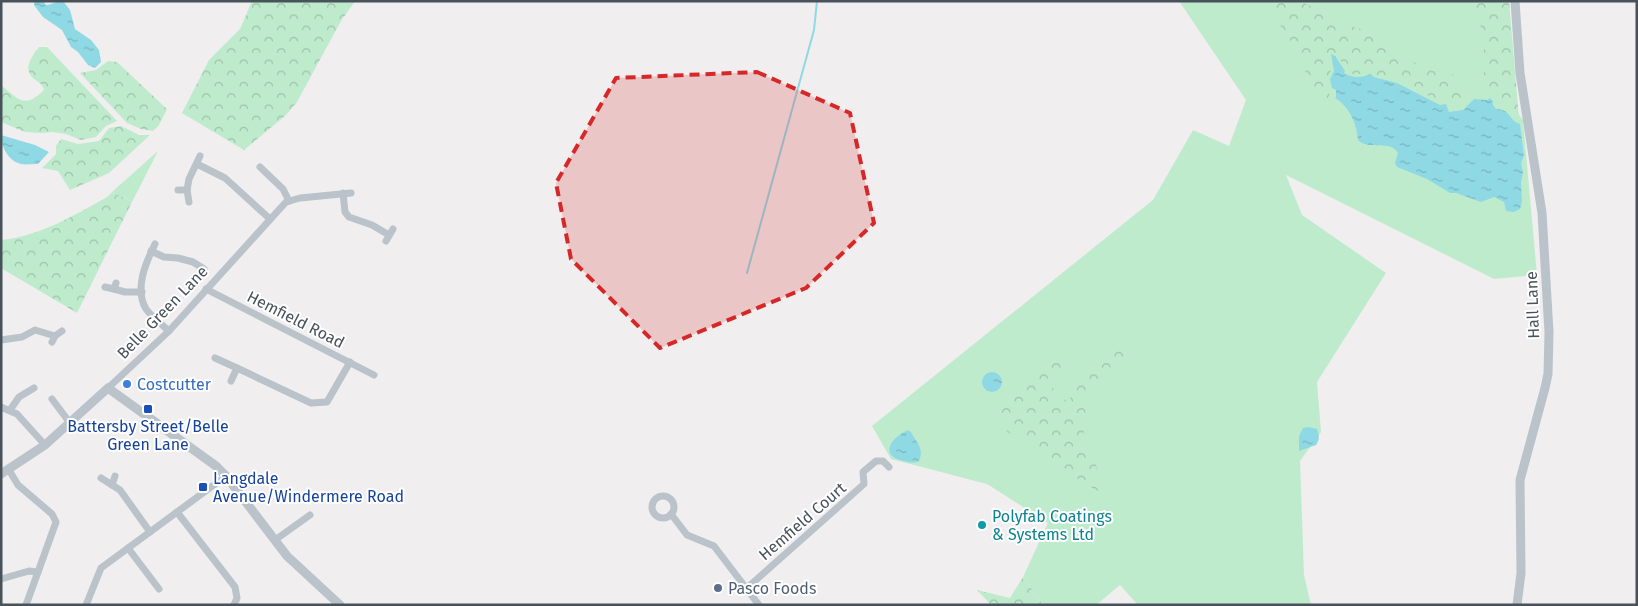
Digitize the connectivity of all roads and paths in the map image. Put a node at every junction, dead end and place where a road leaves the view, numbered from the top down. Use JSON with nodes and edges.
{"nodes":[{"id":1,"x":1515,"y":1,"type":"edge"},
{"id":2,"x":260,"y":167,"type":"dead end"},
{"id":3,"x":178,"y":190,"type":"dead end"},
{"id":4,"x":187,"y":190,"type":"junction"},
{"id":5,"x":289,"y":200,"type":"junction"},
{"id":6,"x":189,"y":202,"type":"dead end"},
{"id":7,"x":270,"y":219,"type":"junction"},
{"id":8,"x":389,"y":235,"type":"dead end"},
{"id":9,"x":204,"y":269,"type":"dead end"},
{"id":10,"x":105,"y":287,"type":"dead end"},
{"id":11,"x":206,"y":289,"type":"junction"},
{"id":12,"x":142,"y":292,"type":"junction"},
{"id":13,"x":62,"y":331,"type":"dead end"},
{"id":14,"x":169,"y":331,"type":"junction"},
{"id":15,"x":1,"y":340,"type":"edge"},
{"id":16,"x":215,"y":358,"type":"dead end"},
{"id":17,"x":350,"y":362,"type":"junction"},
{"id":18,"x":237,"y":368,"type":"junction"},
{"id":19,"x":374,"y":375,"type":"dead end"},
{"id":20,"x":231,"y":381,"type":"dead end"},
{"id":21,"x":34,"y":388,"type":"dead end"},
{"id":22,"x":108,"y":388,"type":"junction"},
{"id":23,"x":23,"y":394,"type":"junction"},
{"id":24,"x":52,"y":399,"type":"dead end"},
{"id":25,"x":27,"y":402,"type":"dead end"},
{"id":26,"x":1,"y":406,"type":"edge"},
{"id":27,"x":10,"y":410,"type":"junction"},
{"id":28,"x":70,"y":422,"type":"junction"},
{"id":29,"x":45,"y":445,"type":"junction"},
{"id":30,"x":889,"y":467,"type":"dead end"},
{"id":31,"x":5,"y":472,"type":"edge"},
{"id":32,"x":114,"y":476,"type":"dead end"},
{"id":33,"x":226,"y":476,"type":"junction"},
{"id":34,"x":101,"y":478,"type":"dead end"},
{"id":35,"x":112,"y":484,"type":"junction"},
{"id":36,"x":177,"y":512,"type":"junction"},
{"id":37,"x":671,"y":514,"type":"dead end"},
{"id":38,"x":310,"y":515,"type":"dead end"},
{"id":39,"x":150,"y":532,"type":"junction"},
{"id":40,"x":275,"y":540,"type":"junction"},
{"id":41,"x":128,"y":548,"type":"junction"},
{"id":42,"x":38,"y":572,"type":"junction"},
{"id":43,"x":1,"y":579,"type":"edge"},
{"id":44,"x":747,"y":588,"type":"junction"},
{"id":45,"x":159,"y":589,"type":"dead end"},
{"id":46,"x":26,"y":605,"type":"edge"},
{"id":47,"x":86,"y":605,"type":"edge"},
{"id":48,"x":234,"y":605,"type":"edge"},
{"id":49,"x":340,"y":605,"type":"edge"},
{"id":50,"x":759,"y":605,"type":"edge"},
{"id":51,"x":1517,"y":605,"type":"edge"}],
"edges":[{"from":1,"to":51,"type":"street","name":"Hall Lane"},
{"from":2,"to":5,"type":"street"},
{"from":3,"to":4,"type":"street"},
{"from":4,"to":6,"type":"street"},
{"from":4,"to":7,"type":"street"},
{"from":5,"to":7,"type":"street","name":"Belle Green Lane"},
{"from":5,"to":8,"type":"street"},
{"from":7,"to":11,"type":"street","name":"Belle Green Lane"},
{"from":9,"to":12,"type":"street"},
{"from":10,"to":12,"type":"street"},
{"from":11,"to":14,"type":"street","name":"Belle Green Lane"},
{"from":11,"to":17,"type":"street","name":"Hemfield Road"},
{"from":12,"to":14,"type":"street"},
{"from":13,"to":15,"type":"street"},
{"from":14,"to":22,"type":"street","name":"Belle Green Lane"},
{"from":16,"to":18,"type":"street"},
{"from":17,"to":18,"type":"street"},
{"from":17,"to":19,"type":"street","name":"Hemfield Road"},
{"from":18,"to":20,"type":"street"},
{"from":21,"to":23,"type":"street"},
{"from":22,"to":28,"type":"street","name":"Belle Green Lane"},
{"from":22,"to":33,"type":"street"},
{"from":23,"to":25,"type":"street"},
{"from":23,"to":27,"type":"street"},
{"from":24,"to":28,"type":"street"},
{"from":26,"to":27,"type":"street"},
{"from":27,"to":29,"type":"street"},
{"from":28,"to":29,"type":"street","name":"Belle Green Lane"},
{"from":29,"to":31,"type":"street","name":"Belle Green Lane"},
{"from":30,"to":44,"type":"street","name":"Hemfield Court"},
{"from":31,"to":42,"type":"street"},
{"from":32,"to":35,"type":"street"},
{"from":33,"to":36,"type":"street"},
{"from":33,"to":40,"type":"street"},
{"from":34,"to":35,"type":"street"},
{"from":35,"to":39,"type":"street"},
{"from":36,"to":39,"type":"street"},
{"from":36,"to":48,"type":"street"},
{"from":37,"to":44,"type":"street"},
{"from":38,"to":40,"type":"street"},
{"from":39,"to":41,"type":"street"},
{"from":40,"to":49,"type":"street"},
{"from":41,"to":45,"type":"street"},
{"from":41,"to":47,"type":"street"},
{"from":42,"to":43,"type":"street"},
{"from":42,"to":46,"type":"street"},
{"from":44,"to":50,"type":"street"}]}
